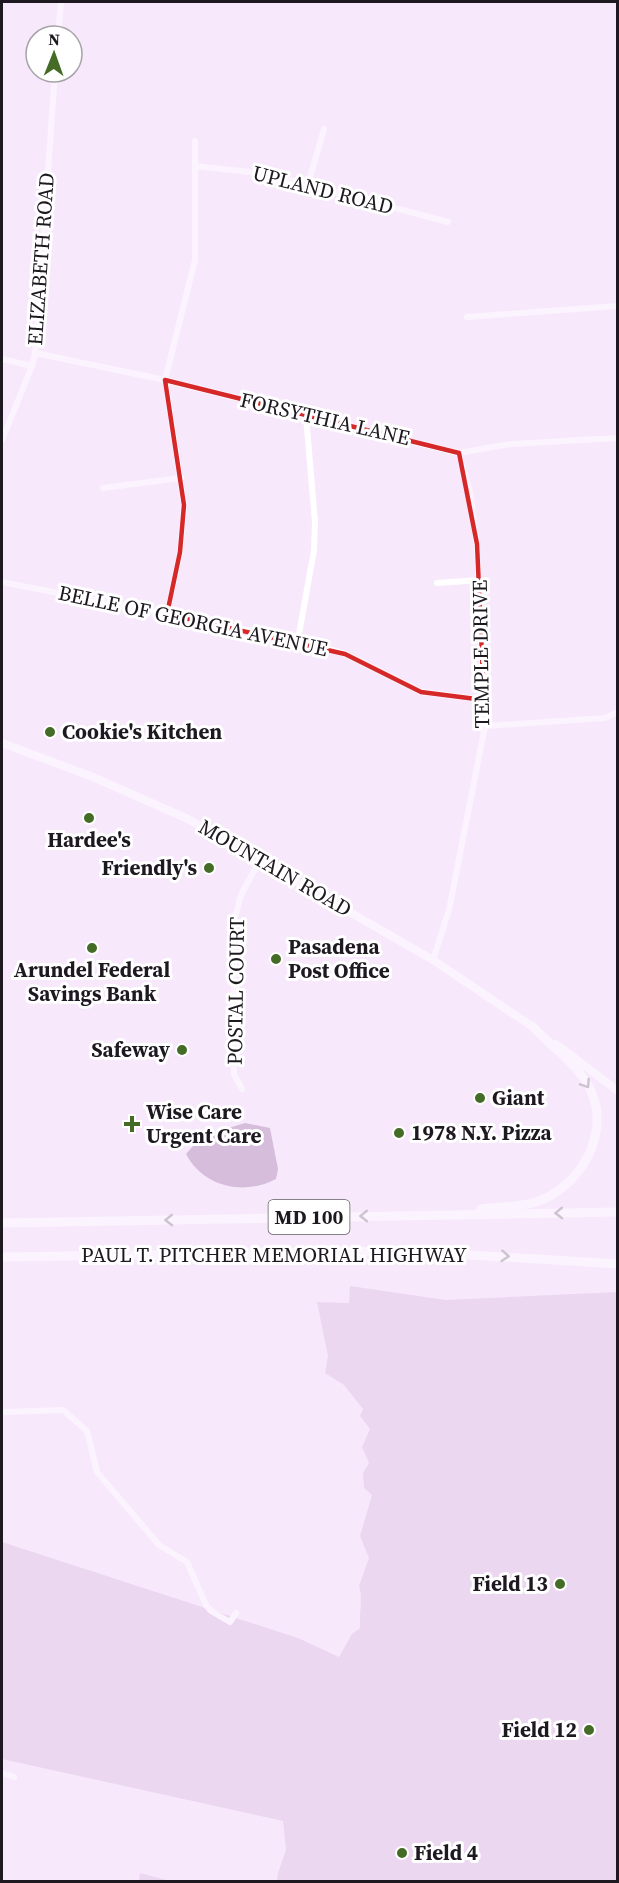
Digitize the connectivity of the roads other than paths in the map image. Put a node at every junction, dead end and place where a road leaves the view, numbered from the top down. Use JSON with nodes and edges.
{"nodes":[{"id":1,"x":61,"y":2,"type":"edge"},
{"id":2,"x":59,"y":24,"type":"edge"},
{"id":3,"x":54,"y":84,"type":"edge"},
{"id":4,"x":324,"y":129,"type":"dead end"},
{"id":5,"x":195,"y":141,"type":"dead end"},
{"id":6,"x":196,"y":166,"type":"junction"},
{"id":7,"x":308,"y":184,"type":"junction"},
{"id":8,"x":448,"y":222,"type":"dead end"},
{"id":9,"x":618,"y":306,"type":"edge"},
{"id":10,"x":467,"y":317,"type":"dead end"},
{"id":11,"x":35,"y":353,"type":"junction"},
{"id":12,"x":2,"y":359,"type":"edge"},
{"id":13,"x":32,"y":366,"type":"junction"},
{"id":14,"x":165,"y":380,"type":"junction"},
{"id":15,"x":306,"y":416,"type":"junction"},
{"id":16,"x":618,"y":438,"type":"edge"},
{"id":17,"x":2,"y":440,"type":"edge"},
{"id":18,"x":459,"y":453,"type":"junction"},
{"id":19,"x":181,"y":478,"type":"junction"},
{"id":20,"x":103,"y":488,"type":"dead end"},
{"id":21,"x":480,"y":580,"type":"junction"},
{"id":22,"x":2,"y":582,"type":"edge"},
{"id":23,"x":436,"y":583,"type":"dead end"},
{"id":24,"x":167,"y":614,"type":"junction"},
{"id":25,"x":298,"y":640,"type":"junction"},
{"id":26,"x":484,"y":700,"type":"junction"},
{"id":27,"x":618,"y":712,"type":"edge"},
{"id":28,"x":484,"y":726,"type":"junction"},
{"id":29,"x":2,"y":743,"type":"edge"},
{"id":30,"x":260,"y":860,"type":"junction"},
{"id":31,"x":433,"y":960,"type":"junction"},
{"id":32,"x":532,"y":1026,"type":"junction"},
{"id":33,"x":242,"y":1089,"type":"dead end"},
{"id":34,"x":618,"y":1091,"type":"edge"},
{"id":35,"x":618,"y":1212,"type":"edge"},
{"id":36,"x":402,"y":1215,"type":"junction"},
{"id":37,"x":2,"y":1223,"type":"edge"},
{"id":38,"x":2,"y":1257,"type":"edge"},
{"id":39,"x":618,"y":1264,"type":"edge"},
{"id":40,"x":2,"y":1412,"type":"edge"},
{"id":41,"x":236,"y":1613,"type":"dead end"},
{"id":42,"x":2,"y":1773,"type":"edge"},
{"id":43,"x":14,"y":1777,"type":"dead end"}],
"edges":[{"from":1,"to":2,"type":"street"},
{"from":3,"to":11,"type":"street","name":"ELIZABETH ROAD"},
{"from":4,"to":7,"type":"street"},
{"from":5,"to":6,"type":"street"},
{"from":6,"to":7,"type":"street","name":"UPLAND ROAD"},
{"from":6,"to":14,"type":"street"},
{"from":7,"to":8,"type":"street","name":"UPLAND ROAD"},
{"from":9,"to":10,"type":"street"},
{"from":11,"to":13,"type":"street","name":"ELIZABETH ROAD"},
{"from":11,"to":14,"type":"street","name":"FORSYTHIA LANE"},
{"from":12,"to":13,"type":"street"},
{"from":13,"to":17,"type":"street","name":"ELIZABETH ROAD"},
{"from":14,"to":15,"type":"street","name":"FORSYTHIA LANE"},
{"from":14,"to":19,"type":"street"},
{"from":15,"to":18,"type":"street","name":"FORSYTHIA LANE"},
{"from":15,"to":25,"type":"street"},
{"from":16,"to":18,"type":"street","name":"FORSYTHIA LANE"},
{"from":18,"to":21,"type":"street","name":"TEMPLE DRIVE"},
{"from":19,"to":20,"type":"street"},
{"from":19,"to":24,"type":"street"},
{"from":21,"to":23,"type":"street"},
{"from":21,"to":26,"type":"street","name":"TEMPLE DRIVE"},
{"from":22,"to":24,"type":"street","name":"BELLE OF GEORGIA AVENUE"},
{"from":24,"to":25,"type":"street","name":"BELLE OF GEORGIA AVENUE"},
{"from":25,"to":26,"type":"street","name":"BELLE OF GEORGIA AVENUE"},
{"from":26,"to":28,"type":"street","name":"TEMPLE DRIVE"},
{"from":27,"to":28,"type":"street"},
{"from":28,"to":31,"type":"street","name":"TEMPLE DRIVE"},
{"from":29,"to":30,"type":"main road","name":"MOUNTAIN ROAD"},
{"from":30,"to":31,"type":"main road","name":"MOUNTAIN ROAD"},
{"from":30,"to":33,"type":"street","name":"POSTAL COURT"},
{"from":31,"to":32,"type":"main road","name":"MOUNTAIN ROAD"},
{"from":32,"to":34,"type":"main road","name":"MOUNTAIN ROAD"},
{"from":32,"to":36,"type":"main road","one_way":true},
{"from":35,"to":36,"type":"main road","name":"PAUL T. PITCHER MEMORIAL HIGHWAY","number":"MD 100","one_way":true},
{"from":36,"to":37,"type":"main road","name":"PAUL T. PITCHER MEMORIAL HIGHWAY","number":"MD 100","one_way":true},
{"from":38,"to":39,"type":"main road","name":"PAUL T. PITCHER MEMORIAL HIGHWAY","number":"MD 100","one_way":true},
{"from":40,"to":41,"type":"street"},
{"from":42,"to":43,"type":"street"}]}
